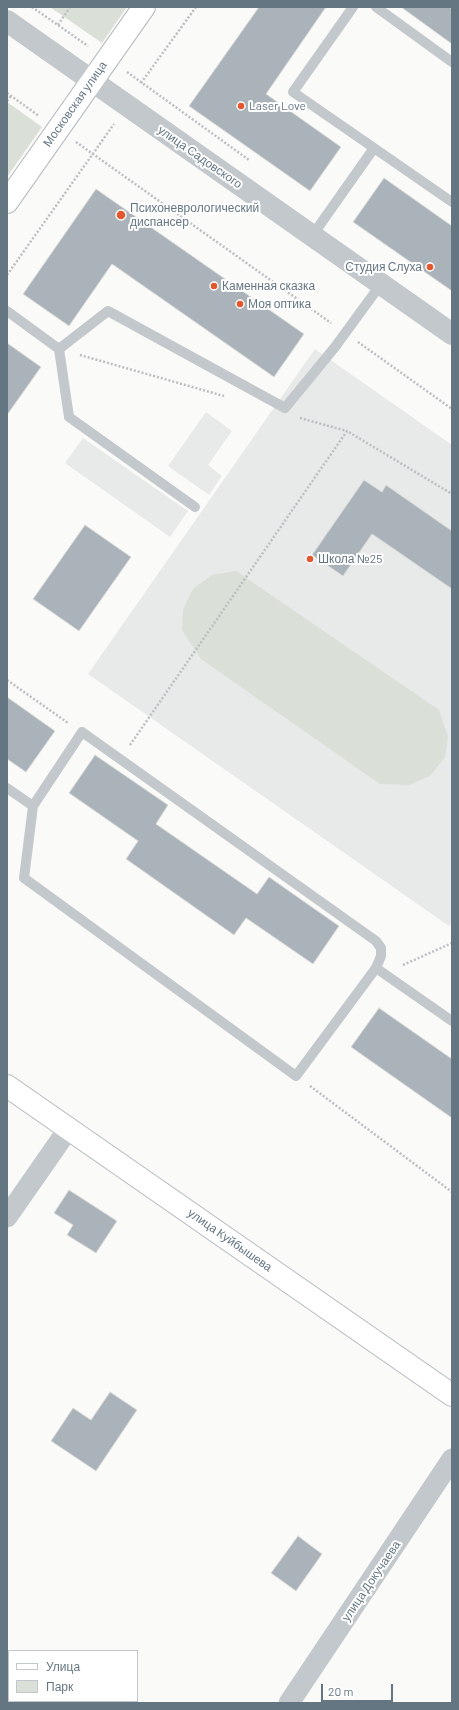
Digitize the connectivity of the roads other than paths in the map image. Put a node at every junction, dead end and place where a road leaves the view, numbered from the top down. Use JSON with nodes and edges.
{"nodes":[{"id":1,"x":144,"y":7,"type":"edge"},
{"id":2,"x":353,"y":7,"type":"edge"},
{"id":3,"x":376,"y":7,"type":"edge"},
{"id":4,"x":7,"y":21,"type":"edge"},
{"id":5,"x":452,"y":62,"type":"edge"},
{"id":6,"x":92,"y":81,"type":"junction"},
{"id":7,"x":374,"y":148,"type":"junction"},
{"id":8,"x":7,"y":202,"type":"edge"},
{"id":9,"x":452,"y":202,"type":"edge"},
{"id":10,"x":312,"y":236,"type":"junction"},
{"id":11,"x":381,"y":284,"type":"junction"},
{"id":12,"x":7,"y":311,"type":"edge"},
{"id":13,"x":452,"y":334,"type":"edge"},
{"id":14,"x":59,"y":349,"type":"junction"},
{"id":15,"x":195,"y":507,"type":"dead end"},
{"id":16,"x":7,"y":788,"type":"edge"},
{"id":17,"x":32,"y":806,"type":"junction"},
{"id":18,"x":380,"y":971,"type":"junction"},
{"id":19,"x":452,"y":1021,"type":"edge"},
{"id":20,"x":7,"y":1086,"type":"edge"},
{"id":21,"x":69,"y":1128,"type":"junction"},
{"id":22,"x":7,"y":1217,"type":"edge"},
{"id":23,"x":452,"y":1395,"type":"edge"},
{"id":24,"x":452,"y":1459,"type":"edge"},
{"id":25,"x":289,"y":1703,"type":"edge"}],
"edges":[{"from":1,"to":6,"type":"main road","name":"Московская улица"},
{"from":2,"to":7,"type":"lane"},
{"from":3,"to":5,"type":"lane"},
{"from":4,"to":6,"type":"street","name":"улица Садовского"},
{"from":6,"to":8,"type":"main road","name":"Московская улица"},
{"from":6,"to":10,"type":"street","name":"улица Садовского"},
{"from":7,"to":9,"type":"lane"},
{"from":7,"to":10,"type":"lane"},
{"from":10,"to":11,"type":"street","name":"улица Садовского"},
{"from":11,"to":13,"type":"street","name":"улица Садовского"},
{"from":11,"to":14,"type":"lane"},
{"from":12,"to":14,"type":"lane"},
{"from":14,"to":15,"type":"lane"},
{"from":16,"to":17,"type":"lane"},
{"from":17,"to":18,"type":"lane"},
{"from":17,"to":18,"type":"lane"},
{"from":18,"to":19,"type":"lane"},
{"from":20,"to":21,"type":"main road","name":"улица Куйбышева"},
{"from":21,"to":22,"type":"street"},
{"from":21,"to":23,"type":"main road","name":"улица Куйбышева"},
{"from":24,"to":25,"type":"street","name":"улица Докучаева"}]}
